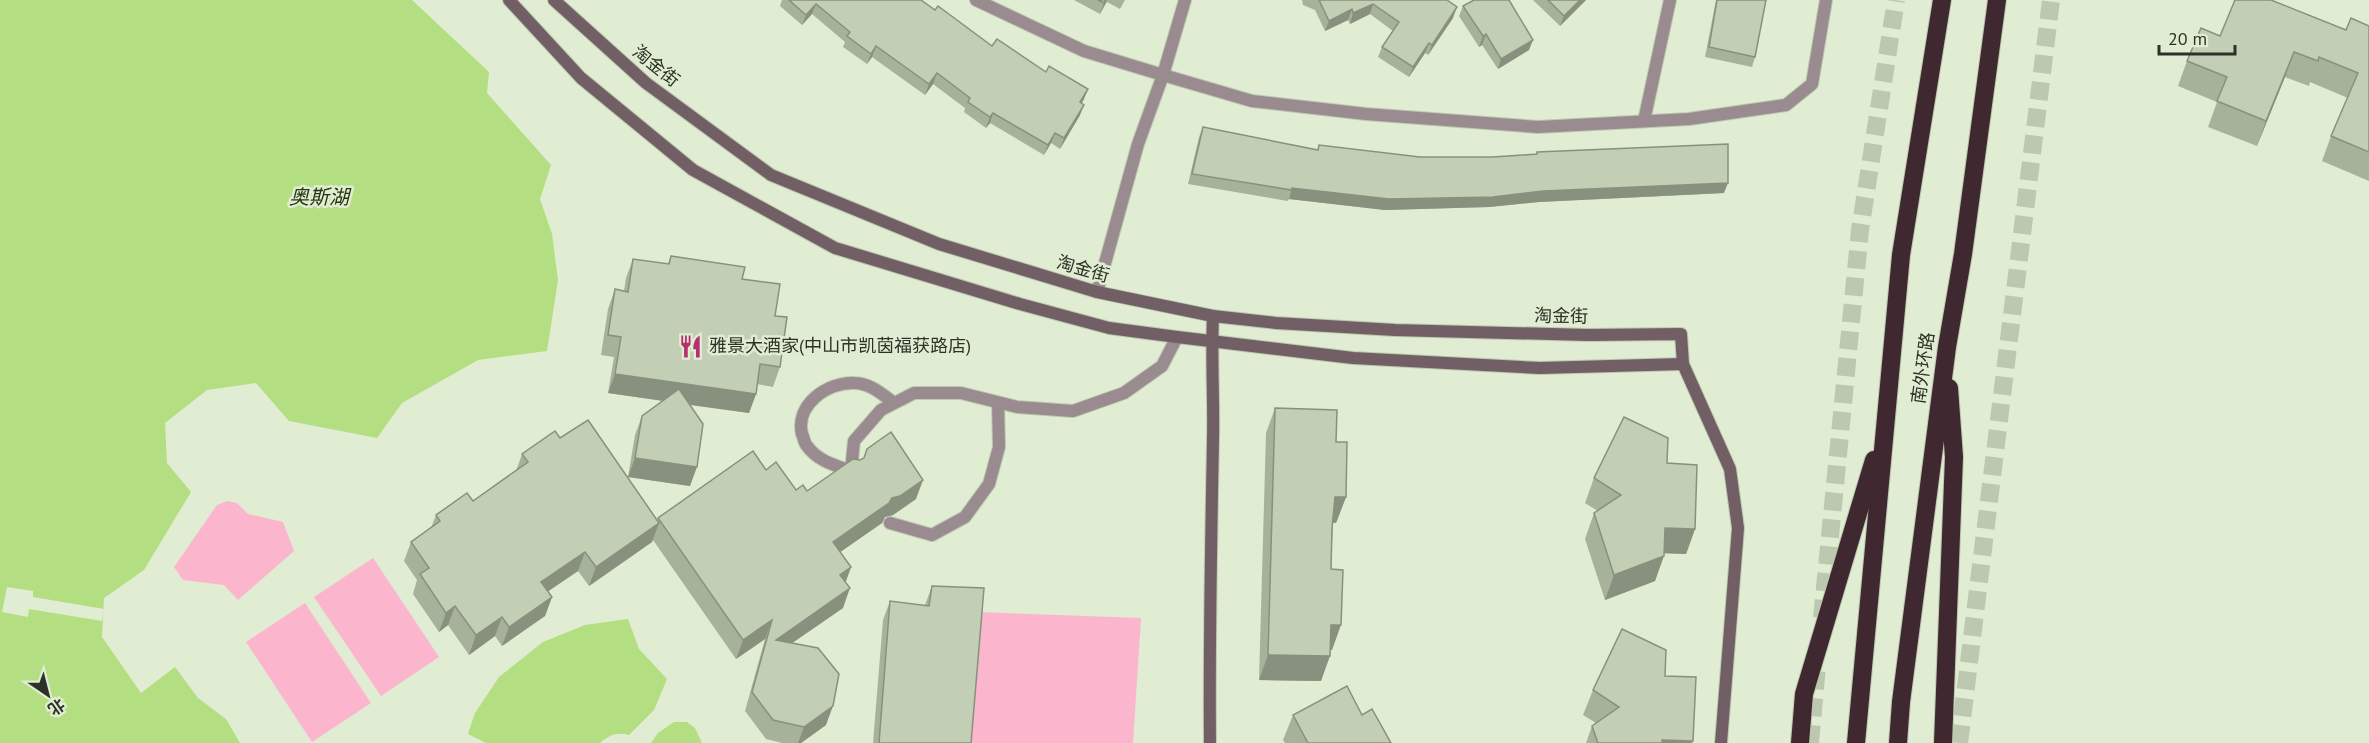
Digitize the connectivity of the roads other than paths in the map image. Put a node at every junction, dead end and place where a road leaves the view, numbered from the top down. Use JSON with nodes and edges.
{"nodes":[{"id":1,"x":509,"y":0,"type":"edge"},
{"id":2,"x":554,"y":0,"type":"edge"},
{"id":3,"x":976,"y":0,"type":"edge"},
{"id":4,"x":1185,"y":0,"type":"edge"},
{"id":5,"x":1670,"y":0,"type":"edge"},
{"id":6,"x":1826,"y":0,"type":"edge"},
{"id":7,"x":1942,"y":0,"type":"edge"},
{"id":8,"x":1997,"y":0,"type":"edge"},
{"id":9,"x":1163,"y":75,"type":"junction"},
{"id":10,"x":1644,"y":121,"type":"junction"},
{"id":11,"x":1097,"y":292,"type":"junction"},
{"id":12,"x":1213,"y":316,"type":"junction"},
{"id":13,"x":1177,"y":337,"type":"junction"},
{"id":14,"x":1212,"y":342,"type":"junction"},
{"id":15,"x":1947,"y":347,"type":"junction"},
{"id":16,"x":1683,"y":364,"type":"junction"},
{"id":17,"x":894,"y":403,"type":"junction"},
{"id":18,"x":998,"y":403,"type":"junction"},
{"id":19,"x":1885,"y":421,"type":"junction"},
{"id":20,"x":890,"y":524,"type":"edge"},
{"id":21,"x":1210,"y":743,"type":"edge"},
{"id":22,"x":1721,"y":743,"type":"edge"},
{"id":23,"x":1800,"y":743,"type":"edge"},
{"id":24,"x":1856,"y":743,"type":"edge"},
{"id":25,"x":1898,"y":743,"type":"edge"},
{"id":26,"x":1943,"y":743,"type":"edge"}],
"edges":[{"from":1,"to":13,"type":"street"},
{"from":2,"to":11,"type":"street","name":"淘金街"},
{"from":3,"to":9,"type":"street"},
{"from":4,"to":9,"type":"street"},
{"from":5,"to":10,"type":"street"},
{"from":6,"to":10,"type":"street"},
{"from":7,"to":19,"type":"highway","name":"南外环路"},
{"from":8,"to":15,"type":"highway","name":"南外环路"},
{"from":9,"to":10,"type":"street"},
{"from":9,"to":11,"type":"street"},
{"from":11,"to":12,"type":"street","name":"淘金街"},
{"from":12,"to":14,"type":"street"},
{"from":12,"to":16,"type":"street","name":"淘金街"},
{"from":13,"to":14,"type":"street"},
{"from":13,"to":18,"type":"street"},
{"from":14,"to":16,"type":"street"},
{"from":14,"to":21,"type":"street"},
{"from":15,"to":25,"type":"highway","name":"南外环路"},
{"from":15,"to":26,"type":"highway"},
{"from":16,"to":22,"type":"street"},
{"from":17,"to":17,"type":"street"},
{"from":17,"to":18,"type":"street"},
{"from":18,"to":20,"type":"street"},
{"from":19,"to":23,"type":"highway"},
{"from":19,"to":24,"type":"highway","name":"南外环路"}]}
